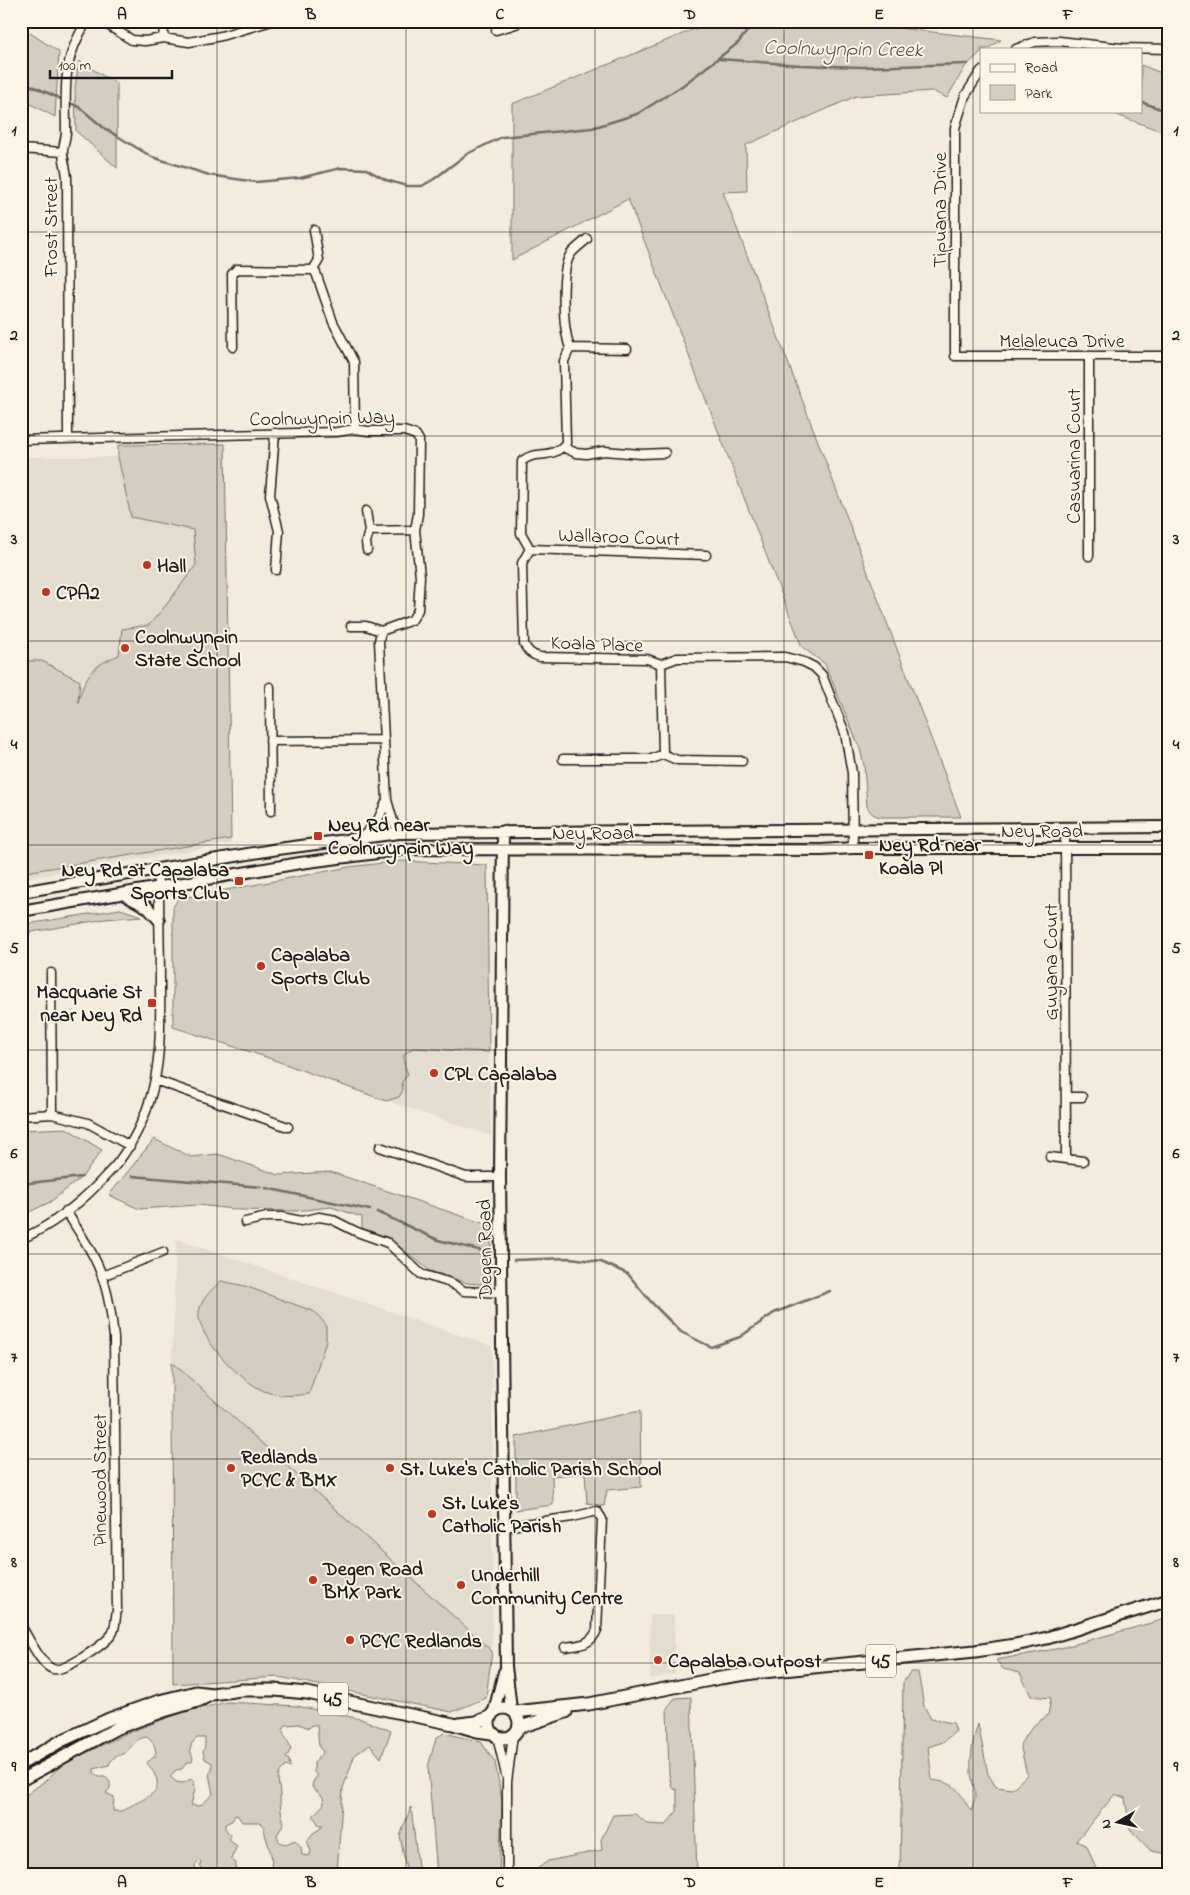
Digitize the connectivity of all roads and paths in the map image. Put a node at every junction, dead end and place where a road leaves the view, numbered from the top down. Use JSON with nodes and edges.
{"nodes":[{"id":1,"x":87,"y":21,"type":"edge"},
{"id":2,"x":101,"y":21,"type":"edge"},
{"id":3,"x":165,"y":21,"type":"edge"},
{"id":4,"x":272,"y":21,"type":"edge"},
{"id":5,"x":504,"y":24,"type":"edge"},
{"id":6,"x":516,"y":24,"type":"dead end"},
{"id":7,"x":496,"y":30,"type":"dead end"},
{"id":8,"x":163,"y":38,"type":"junction"},
{"id":9,"x":1019,"y":48,"type":"edge"},
{"id":10,"x":1122,"y":48,"type":"edge"},
{"id":11,"x":1142,"y":48,"type":"edge"},
{"id":12,"x":1169,"y":49,"type":"edge"},
{"id":13,"x":980,"y":73,"type":"edge"},
{"id":14,"x":21,"y":150,"type":"edge"},
{"id":15,"x":62,"y":152,"type":"junction"},
{"id":16,"x":314,"y":230,"type":"dead end"},
{"id":17,"x":587,"y":239,"type":"dead end"},
{"id":18,"x":313,"y":270,"type":"junction"},
{"id":19,"x":233,"y":347,"type":"dead end"},
{"id":20,"x":570,"y":348,"type":"junction"},
{"id":21,"x":627,"y":349,"type":"dead end"},
{"id":22,"x":955,"y":356,"type":"joint"},
{"id":23,"x":1089,"y":356,"type":"junction"},
{"id":24,"x":1169,"y":356,"type":"edge"},
{"id":25,"x":355,"y":429,"type":"junction"},
{"id":26,"x":275,"y":433,"type":"junction"},
{"id":27,"x":68,"y":439,"type":"junction"},
{"id":28,"x":21,"y":440,"type":"edge"},
{"id":29,"x":563,"y":447,"type":"junction"},
{"id":30,"x":665,"y":453,"type":"dead end"},
{"id":31,"x":366,"y":511,"type":"dead end"},
{"id":32,"x":415,"y":530,"type":"junction"},
{"id":33,"x":369,"y":531,"type":"junction"},
{"id":34,"x":530,"y":549,"type":"junction"},
{"id":35,"x":367,"y":550,"type":"dead end"},
{"id":36,"x":706,"y":555,"type":"dead end"},
{"id":37,"x":1089,"y":556,"type":"dead end"},
{"id":38,"x":276,"y":570,"type":"dead end"},
{"id":39,"x":351,"y":626,"type":"dead end"},
{"id":40,"x":381,"y":631,"type":"junction"},
{"id":41,"x":661,"y":664,"type":"junction"},
{"id":42,"x":270,"y":687,"type":"dead end"},
{"id":43,"x":383,"y":740,"type":"junction"},
{"id":44,"x":270,"y":741,"type":"junction"},
{"id":45,"x":663,"y":754,"type":"junction"},
{"id":46,"x":563,"y":759,"type":"dead end"},
{"id":47,"x":742,"y":761,"type":"dead end"},
{"id":48,"x":387,"y":800,"type":"junction"},
{"id":49,"x":271,"y":811,"type":"dead end"},
{"id":50,"x":1169,"y":827,"type":"edge"},
{"id":51,"x":1065,"y":828,"type":"junction"},
{"id":52,"x":852,"y":830,"type":"junction"},
{"id":53,"x":503,"y":831,"type":"junction"},
{"id":54,"x":399,"y":833,"type":"junction"},
{"id":55,"x":362,"y":837,"type":"junction"},
{"id":56,"x":853,"y":848,"type":"junction"},
{"id":57,"x":1066,"y":848,"type":"junction"},
{"id":58,"x":1169,"y":848,"type":"edge"},
{"id":59,"x":504,"y":850,"type":"junction"},
{"id":60,"x":156,"y":871,"type":"junction"},
{"id":61,"x":159,"y":888,"type":"junction"},
{"id":62,"x":21,"y":892,"type":"edge"},
{"id":63,"x":122,"y":894,"type":"junction"},
{"id":64,"x":21,"y":911,"type":"edge"},
{"id":65,"x":159,"y":920,"type":"junction"},
{"id":66,"x":51,"y":972,"type":"dead end"},
{"id":67,"x":156,"y":1080,"type":"junction"},
{"id":68,"x":1067,"y":1097,"type":"junction"},
{"id":69,"x":1082,"y":1097,"type":"dead end"},
{"id":70,"x":52,"y":1114,"type":"junction"},
{"id":71,"x":21,"y":1116,"type":"edge"},
{"id":72,"x":288,"y":1127,"type":"dead end"},
{"id":73,"x":130,"y":1146,"type":"junction"},
{"id":74,"x":380,"y":1147,"type":"dead end"},
{"id":75,"x":1050,"y":1158,"type":"dead end"},
{"id":76,"x":1066,"y":1158,"type":"junction"},
{"id":77,"x":1083,"y":1160,"type":"dead end"},
{"id":78,"x":500,"y":1177,"type":"junction"},
{"id":79,"x":66,"y":1211,"type":"junction"},
{"id":80,"x":245,"y":1222,"type":"dead end"},
{"id":81,"x":21,"y":1239,"type":"edge"},
{"id":82,"x":163,"y":1252,"type":"dead end"},
{"id":83,"x":102,"y":1276,"type":"junction"},
{"id":84,"x":502,"y":1293,"type":"junction"},
{"id":85,"x":504,"y":1526,"type":"junction"},
{"id":86,"x":1169,"y":1600,"type":"edge"},
{"id":87,"x":21,"y":1626,"type":"edge"},
{"id":88,"x":565,"y":1647,"type":"dead end"},
{"id":89,"x":506,"y":1666,"type":"junction"},
{"id":90,"x":212,"y":1694,"type":"junction"},
{"id":91,"x":589,"y":1704,"type":"junction"},
{"id":92,"x":513,"y":1711,"type":"junction"},
{"id":93,"x":492,"y":1714,"type":"junction"},
{"id":94,"x":452,"y":1724,"type":"junction"},
{"id":95,"x":516,"y":1731,"type":"junction"},
{"id":96,"x":494,"y":1735,"type":"junction"},
{"id":97,"x":24,"y":1761,"type":"edge"},
{"id":98,"x":21,"y":1780,"type":"edge"},
{"id":99,"x":507,"y":1782,"type":"junction"},
{"id":100,"x":507,"y":1874,"type":"edge"}],
"edges":[{"from":1,"to":15,"type":"street","name":"Frost Street"},
{"from":2,"to":8,"type":"street"},
{"from":3,"to":8,"type":"street"},
{"from":4,"to":8,"type":"street"},
{"from":5,"to":6,"type":"street"},
{"from":5,"to":7,"type":"street"},
{"from":9,"to":10,"type":"street"},
{"from":11,"to":12,"type":"street"},
{"from":13,"to":22,"type":"street","name":"Tipuana Drive"},
{"from":14,"to":15,"type":"street"},
{"from":15,"to":27,"type":"street","name":"Frost Street"},
{"from":16,"to":18,"type":"street"},
{"from":17,"to":20,"type":"street"},
{"from":18,"to":19,"type":"street"},
{"from":18,"to":25,"type":"street"},
{"from":20,"to":21,"type":"street"},
{"from":20,"to":29,"type":"street"},
{"from":22,"to":23,"type":"street","name":"Melaleuca Drive"},
{"from":23,"to":24,"type":"street","name":"Melaleuca Drive"},
{"from":23,"to":37,"type":"street","name":"Casuarina Court"},
{"from":25,"to":26,"type":"street","name":"Coolnwynpin Way"},
{"from":25,"to":32,"type":"street","name":"Coolnwynpin Way"},
{"from":26,"to":27,"type":"street","name":"Coolnwynpin Way"},
{"from":26,"to":38,"type":"street"},
{"from":27,"to":28,"type":"street","name":"Coolnwynpin Way"},
{"from":29,"to":30,"type":"street"},
{"from":29,"to":34,"type":"street"},
{"from":31,"to":33,"type":"street"},
{"from":32,"to":33,"type":"street"},
{"from":32,"to":40,"type":"street","name":"Coolnwynpin Way"},
{"from":33,"to":35,"type":"street"},
{"from":34,"to":36,"type":"street","name":"Wallaroo Court"},
{"from":34,"to":41,"type":"street","name":"Koala Place"},
{"from":39,"to":40,"type":"street"},
{"from":40,"to":43,"type":"street"},
{"from":41,"to":45,"type":"street"},
{"from":41,"to":52,"type":"street","name":"Koala Place"},
{"from":42,"to":44,"type":"street"},
{"from":43,"to":44,"type":"street"},
{"from":43,"to":48,"type":"street"},
{"from":44,"to":49,"type":"street"},
{"from":45,"to":46,"type":"street"},
{"from":45,"to":47,"type":"street"},
{"from":48,"to":54,"type":"street"},
{"from":48,"to":55,"type":"street"},
{"from":50,"to":51,"type":"main road","name":"Ney Road"},
{"from":51,"to":52,"type":"main road","name":"Ney Road"},
{"from":51,"to":57,"type":"street","name":"Guyana Court"},
{"from":52,"to":53,"type":"main road","name":"Ney Road"},
{"from":52,"to":56,"type":"street","name":"Koala Place"},
{"from":53,"to":54,"type":"main road","name":"Ney Road"},
{"from":53,"to":59,"type":"main road","name":"Degen Road"},
{"from":54,"to":55,"type":"main road","name":"Ney Road"},
{"from":55,"to":60,"type":"main road","name":"Ney Road"},
{"from":56,"to":57,"type":"main road","name":"Ney Road"},
{"from":56,"to":59,"type":"main road","name":"Ney Road"},
{"from":57,"to":58,"type":"main road","name":"Ney Road"},
{"from":57,"to":68,"type":"street","name":"Guyana Court"},
{"from":59,"to":61,"type":"main road","name":"Ney Road"},
{"from":59,"to":78,"type":"main road","name":"Degen Road"},
{"from":60,"to":61,"type":"street"},
{"from":60,"to":62,"type":"main road","name":"Ney Road"},
{"from":61,"to":63,"type":"main road","name":"Ney Road"},
{"from":61,"to":65,"type":"street"},
{"from":63,"to":64,"type":"main road","name":"Ney Road"},
{"from":63,"to":65,"type":"main road"},
{"from":65,"to":67,"type":"street"},
{"from":66,"to":70,"type":"street"},
{"from":67,"to":72,"type":"street"},
{"from":67,"to":73,"type":"street"},
{"from":68,"to":69,"type":"street"},
{"from":68,"to":76,"type":"street","name":"Guyana Court"},
{"from":70,"to":71,"type":"street"},
{"from":70,"to":73,"type":"street"},
{"from":73,"to":79,"type":"street"},
{"from":74,"to":78,"type":"street"},
{"from":75,"to":76,"type":"street"},
{"from":76,"to":77,"type":"street"},
{"from":78,"to":84,"type":"main road","name":"Degen Road"},
{"from":79,"to":81,"type":"street"},
{"from":79,"to":83,"type":"street","name":"Pinewood Street"},
{"from":80,"to":84,"type":"street"},
{"from":82,"to":83,"type":"street"},
{"from":83,"to":87,"type":"street","name":"Pinewood Street"},
{"from":84,"to":85,"type":"main road","name":"Degen Road"},
{"from":85,"to":88,"type":"street"},
{"from":85,"to":89,"type":"main road","name":"Degen Road"},
{"from":86,"to":91,"type":"main road","number":"45"},
{"from":89,"to":92,"type":"main road","name":"Degen Road"},
{"from":89,"to":93,"type":"main road","name":"Degen Road"},
{"from":90,"to":94,"type":"main road","number":"45"},
{"from":90,"to":97,"type":"main road","number":"45"},
{"from":90,"to":98,"type":"main road","number":"45"},
{"from":91,"to":92,"type":"main road","number":"45"},
{"from":91,"to":95,"type":"main road","number":"45"},
{"from":92,"to":93,"type":"main road","number":"45"},
{"from":92,"to":95,"type":"main road"},
{"from":93,"to":94,"type":"main road","number":"45"},
{"from":93,"to":96,"type":"main road"},
{"from":94,"to":96,"type":"main road","number":"45"},
{"from":95,"to":96,"type":"main road","number":"45"},
{"from":95,"to":99,"type":"street"},
{"from":96,"to":99,"type":"street"},
{"from":99,"to":100,"type":"street"}]}
